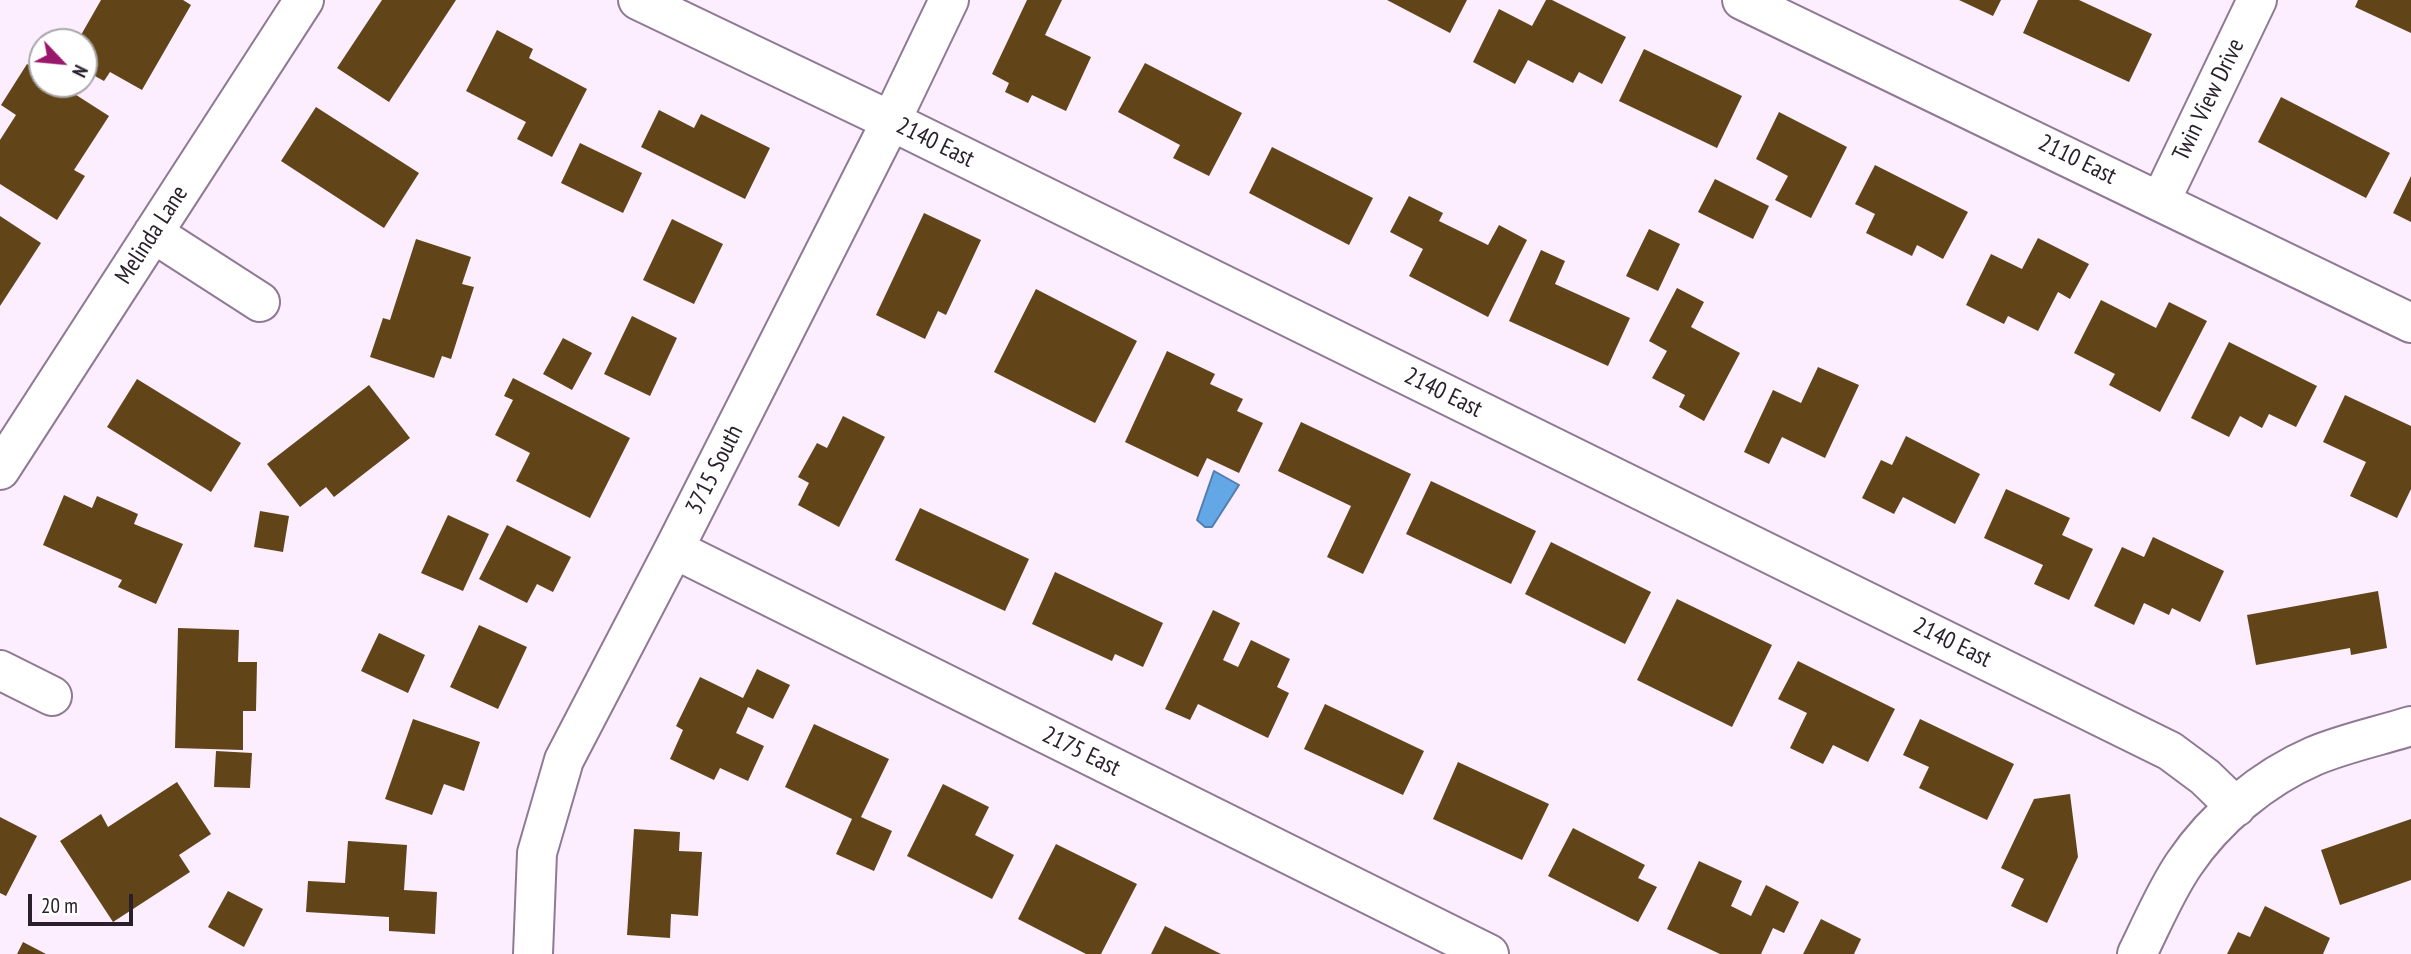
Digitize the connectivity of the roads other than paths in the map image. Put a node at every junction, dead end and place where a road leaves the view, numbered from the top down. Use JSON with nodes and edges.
{"nodes":[{"id":1,"x":304,"y":0,"type":"edge"},
{"id":2,"x":638,"y":0,"type":"edge"},
{"id":3,"x":949,"y":0,"type":"edge"},
{"id":4,"x":1742,"y":0,"type":"edge"},
{"id":5,"x":2257,"y":0,"type":"edge"},
{"id":6,"x":891,"y":121,"type":"junction"},
{"id":7,"x":2161,"y":200,"type":"junction"},
{"id":8,"x":153,"y":233,"type":"junction"},
{"id":9,"x":260,"y":302,"type":"dead end"},
{"id":10,"x":2411,"y":323,"type":"edge"},
{"id":11,"x":0,"y":470,"type":"edge"},
{"id":12,"x":674,"y":549,"type":"junction"},
{"id":13,"x":0,"y":670,"type":"edge"},
{"id":14,"x":52,"y":696,"type":"dead end"},
{"id":15,"x":2411,"y":726,"type":"edge"},
{"id":16,"x":2236,"y":807,"type":"junction"},
{"id":17,"x":533,"y":954,"type":"edge"},
{"id":18,"x":1489,"y":954,"type":"edge"},
{"id":19,"x":2137,"y":954,"type":"edge"}],
"edges":[{"from":1,"to":8,"type":"street","name":"Melinda Lane"},
{"from":2,"to":6,"type":"street","name":"2140 East"},
{"from":3,"to":6,"type":"street","name":"3715 South"},
{"from":4,"to":7,"type":"street","name":"2110 East"},
{"from":5,"to":7,"type":"street","name":"Twin View Drive"},
{"from":6,"to":12,"type":"street","name":"3715 South"},
{"from":6,"to":16,"type":"street","name":"2140 East"},
{"from":7,"to":10,"type":"street","name":"2110 East"},
{"from":8,"to":9,"type":"street"},
{"from":8,"to":11,"type":"street","name":"Melinda Lane"},
{"from":12,"to":17,"type":"street","name":"3715 South"},
{"from":12,"to":18,"type":"street","name":"2175 East"},
{"from":13,"to":14,"type":"street"},
{"from":15,"to":16,"type":"street"},
{"from":16,"to":19,"type":"street"}]}
